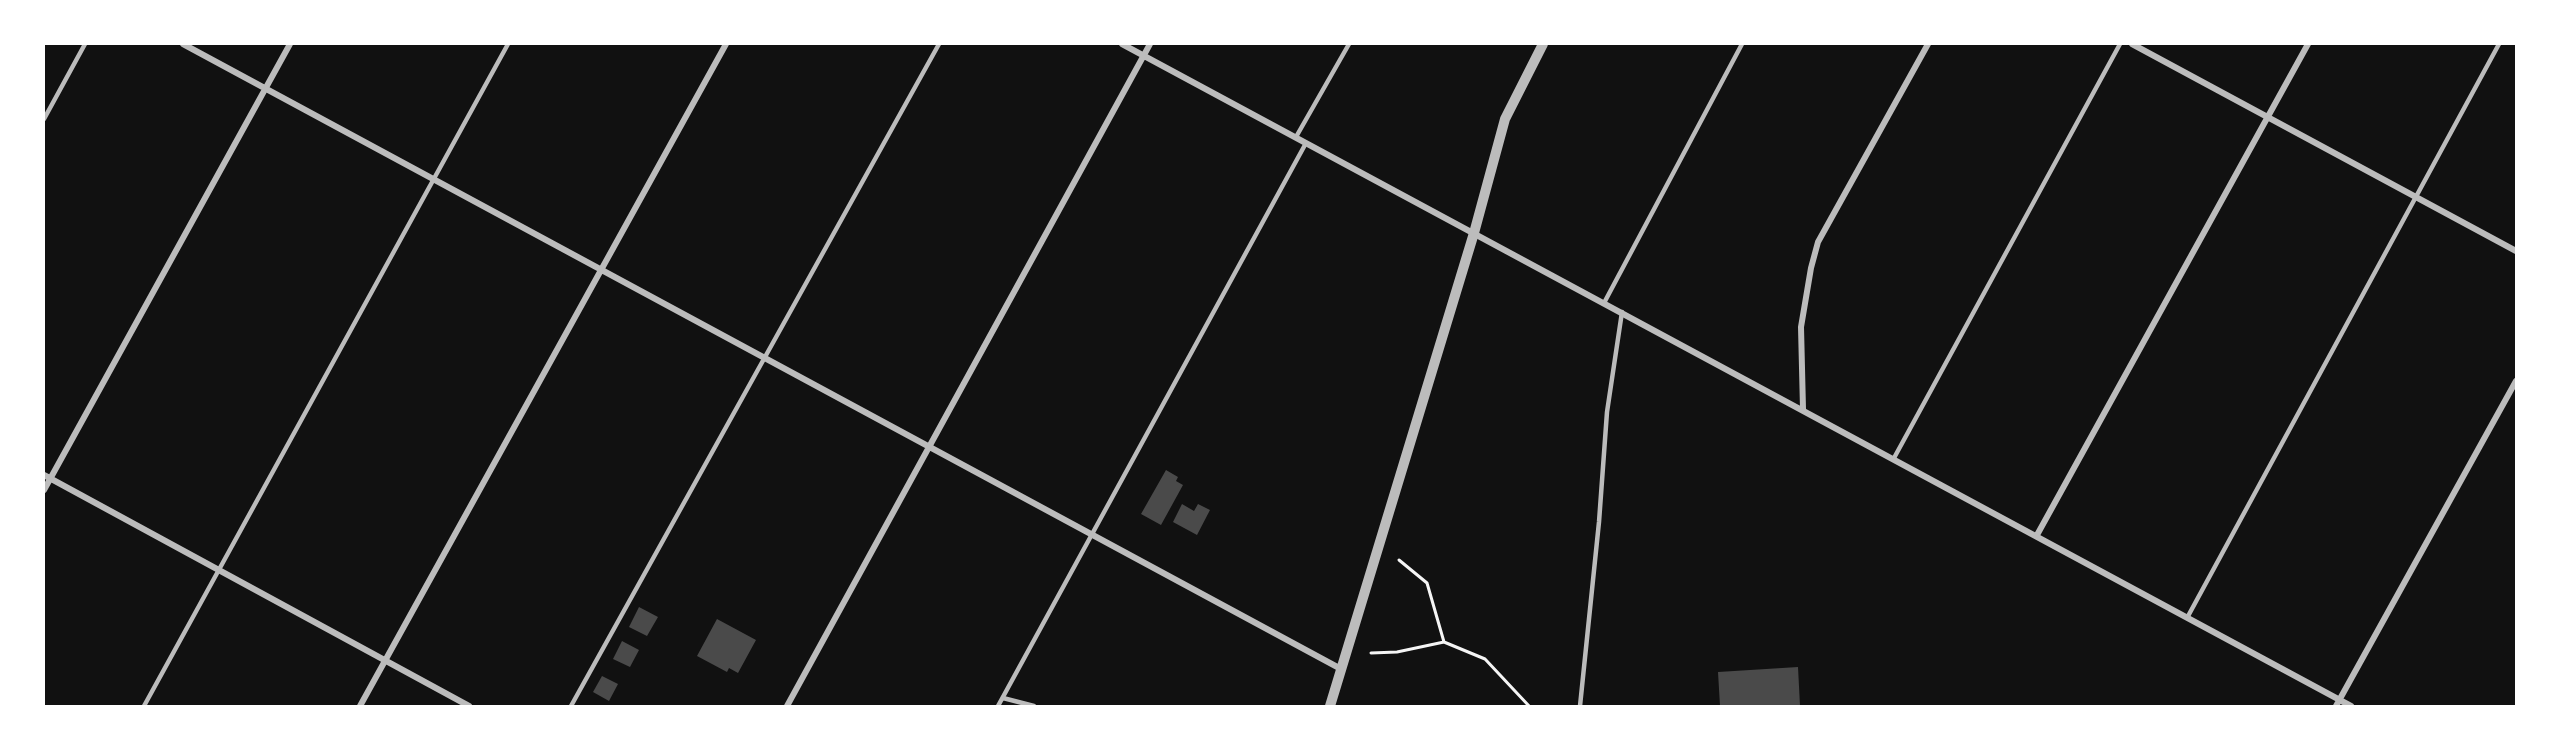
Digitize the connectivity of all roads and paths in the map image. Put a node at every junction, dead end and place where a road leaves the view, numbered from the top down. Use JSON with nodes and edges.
{"nodes":[{"id":1,"x":85,"y":44,"type":"edge"},
{"id":2,"x":183,"y":44,"type":"edge"},
{"id":3,"x":290,"y":44,"type":"edge"},
{"id":4,"x":508,"y":44,"type":"edge"},
{"id":5,"x":726,"y":44,"type":"edge"},
{"id":6,"x":939,"y":44,"type":"edge"},
{"id":7,"x":1122,"y":44,"type":"edge"},
{"id":8,"x":1150,"y":44,"type":"edge"},
{"id":9,"x":1349,"y":44,"type":"edge"},
{"id":10,"x":1543,"y":44,"type":"edge"},
{"id":11,"x":1742,"y":44,"type":"edge"},
{"id":12,"x":1928,"y":44,"type":"edge"},
{"id":13,"x":2120,"y":44,"type":"edge"},
{"id":14,"x":2132,"y":44,"type":"edge"},
{"id":15,"x":2308,"y":44,"type":"edge"},
{"id":16,"x":2499,"y":44,"type":"edge"},
{"id":17,"x":1144,"y":55,"type":"junction"},
{"id":18,"x":266,"y":88,"type":"junction"},
{"id":19,"x":2268,"y":117,"type":"junction"},
{"id":20,"x":44,"y":119,"type":"edge"},
{"id":21,"x":1296,"y":137,"type":"junction"},
{"id":22,"x":1306,"y":143,"type":"junction"},
{"id":23,"x":435,"y":180,"type":"junction"},
{"id":24,"x":2415,"y":197,"type":"junction"},
{"id":25,"x":1474,"y":233,"type":"junction"},
{"id":26,"x":2517,"y":251,"type":"edge"},
{"id":27,"x":602,"y":270,"type":"junction"},
{"id":28,"x":1604,"y":303,"type":"junction"},
{"id":29,"x":1622,"y":312,"type":"junction"},
{"id":30,"x":766,"y":358,"type":"junction"},
{"id":31,"x":2517,"y":381,"type":"edge"},
{"id":32,"x":1803,"y":409,"type":"junction"},
{"id":33,"x":930,"y":447,"type":"junction"},
{"id":34,"x":1894,"y":458,"type":"junction"},
{"id":35,"x":47,"y":477,"type":"edge"},
{"id":36,"x":44,"y":490,"type":"edge"},
{"id":37,"x":1092,"y":535,"type":"junction"},
{"id":38,"x":2037,"y":535,"type":"junction"},
{"id":39,"x":1400,"y":561,"type":"dead end"},
{"id":40,"x":218,"y":572,"type":"junction"},
{"id":41,"x":2187,"y":618,"type":"junction"},
{"id":42,"x":1444,"y":642,"type":"junction"},
{"id":43,"x":1371,"y":652,"type":"dead end"},
{"id":44,"x":385,"y":662,"type":"junction"},
{"id":45,"x":1341,"y":669,"type":"junction"},
{"id":46,"x":1003,"y":698,"type":"junction"},
{"id":47,"x":2338,"y":703,"type":"edge"},
{"id":48,"x":144,"y":706,"type":"edge"},
{"id":49,"x":360,"y":706,"type":"edge"},
{"id":50,"x":469,"y":706,"type":"edge"},
{"id":51,"x":571,"y":706,"type":"edge"},
{"id":52,"x":787,"y":706,"type":"edge"},
{"id":53,"x":998,"y":706,"type":"edge"},
{"id":54,"x":1034,"y":706,"type":"edge"},
{"id":55,"x":1330,"y":706,"type":"edge"},
{"id":56,"x":1529,"y":706,"type":"edge"},
{"id":57,"x":1580,"y":706,"type":"edge"},
{"id":58,"x":2351,"y":706,"type":"edge"}],
"edges":[{"from":1,"to":20,"type":"lane"},
{"from":2,"to":18,"type":"street"},
{"from":3,"to":18,"type":"street"},
{"from":4,"to":23,"type":"lane"},
{"from":5,"to":27,"type":"street"},
{"from":6,"to":30,"type":"lane"},
{"from":7,"to":17,"type":"street"},
{"from":8,"to":17,"type":"street"},
{"from":9,"to":21,"type":"lane"},
{"from":10,"to":25,"type":"street"},
{"from":11,"to":28,"type":"lane"},
{"from":12,"to":32,"type":"street"},
{"from":13,"to":34,"type":"lane"},
{"from":14,"to":19,"type":"street"},
{"from":15,"to":19,"type":"street"},
{"from":16,"to":24,"type":"lane"},
{"from":17,"to":21,"type":"street"},
{"from":17,"to":33,"type":"street"},
{"from":18,"to":23,"type":"street"},
{"from":18,"to":35,"type":"street"},
{"from":19,"to":24,"type":"street"},
{"from":19,"to":38,"type":"street"},
{"from":21,"to":22,"type":"street"},
{"from":22,"to":25,"type":"street"},
{"from":22,"to":37,"type":"lane"},
{"from":23,"to":27,"type":"street"},
{"from":23,"to":40,"type":"lane"},
{"from":24,"to":26,"type":"street"},
{"from":24,"to":41,"type":"lane"},
{"from":25,"to":28,"type":"street"},
{"from":25,"to":45,"type":"street"},
{"from":27,"to":30,"type":"street"},
{"from":27,"to":44,"type":"street"},
{"from":28,"to":29,"type":"street"},
{"from":29,"to":32,"type":"street"},
{"from":29,"to":57,"type":"lane"},
{"from":30,"to":33,"type":"street"},
{"from":30,"to":51,"type":"lane"},
{"from":31,"to":47,"type":"street"},
{"from":32,"to":34,"type":"street"},
{"from":33,"to":37,"type":"street"},
{"from":33,"to":52,"type":"street"},
{"from":34,"to":38,"type":"street"},
{"from":35,"to":36,"type":"street"},
{"from":35,"to":40,"type":"street"},
{"from":37,"to":45,"type":"street"},
{"from":37,"to":46,"type":"lane"},
{"from":38,"to":41,"type":"street"},
{"from":39,"to":42,"type":"path"},
{"from":40,"to":44,"type":"street"},
{"from":40,"to":48,"type":"lane"},
{"from":41,"to":47,"type":"street"},
{"from":42,"to":43,"type":"path"},
{"from":42,"to":56,"type":"path"},
{"from":44,"to":49,"type":"street"},
{"from":44,"to":50,"type":"street"},
{"from":45,"to":55,"type":"street"},
{"from":46,"to":53,"type":"lane"},
{"from":46,"to":54,"type":"lane"},
{"from":47,"to":58,"type":"street"}]}
